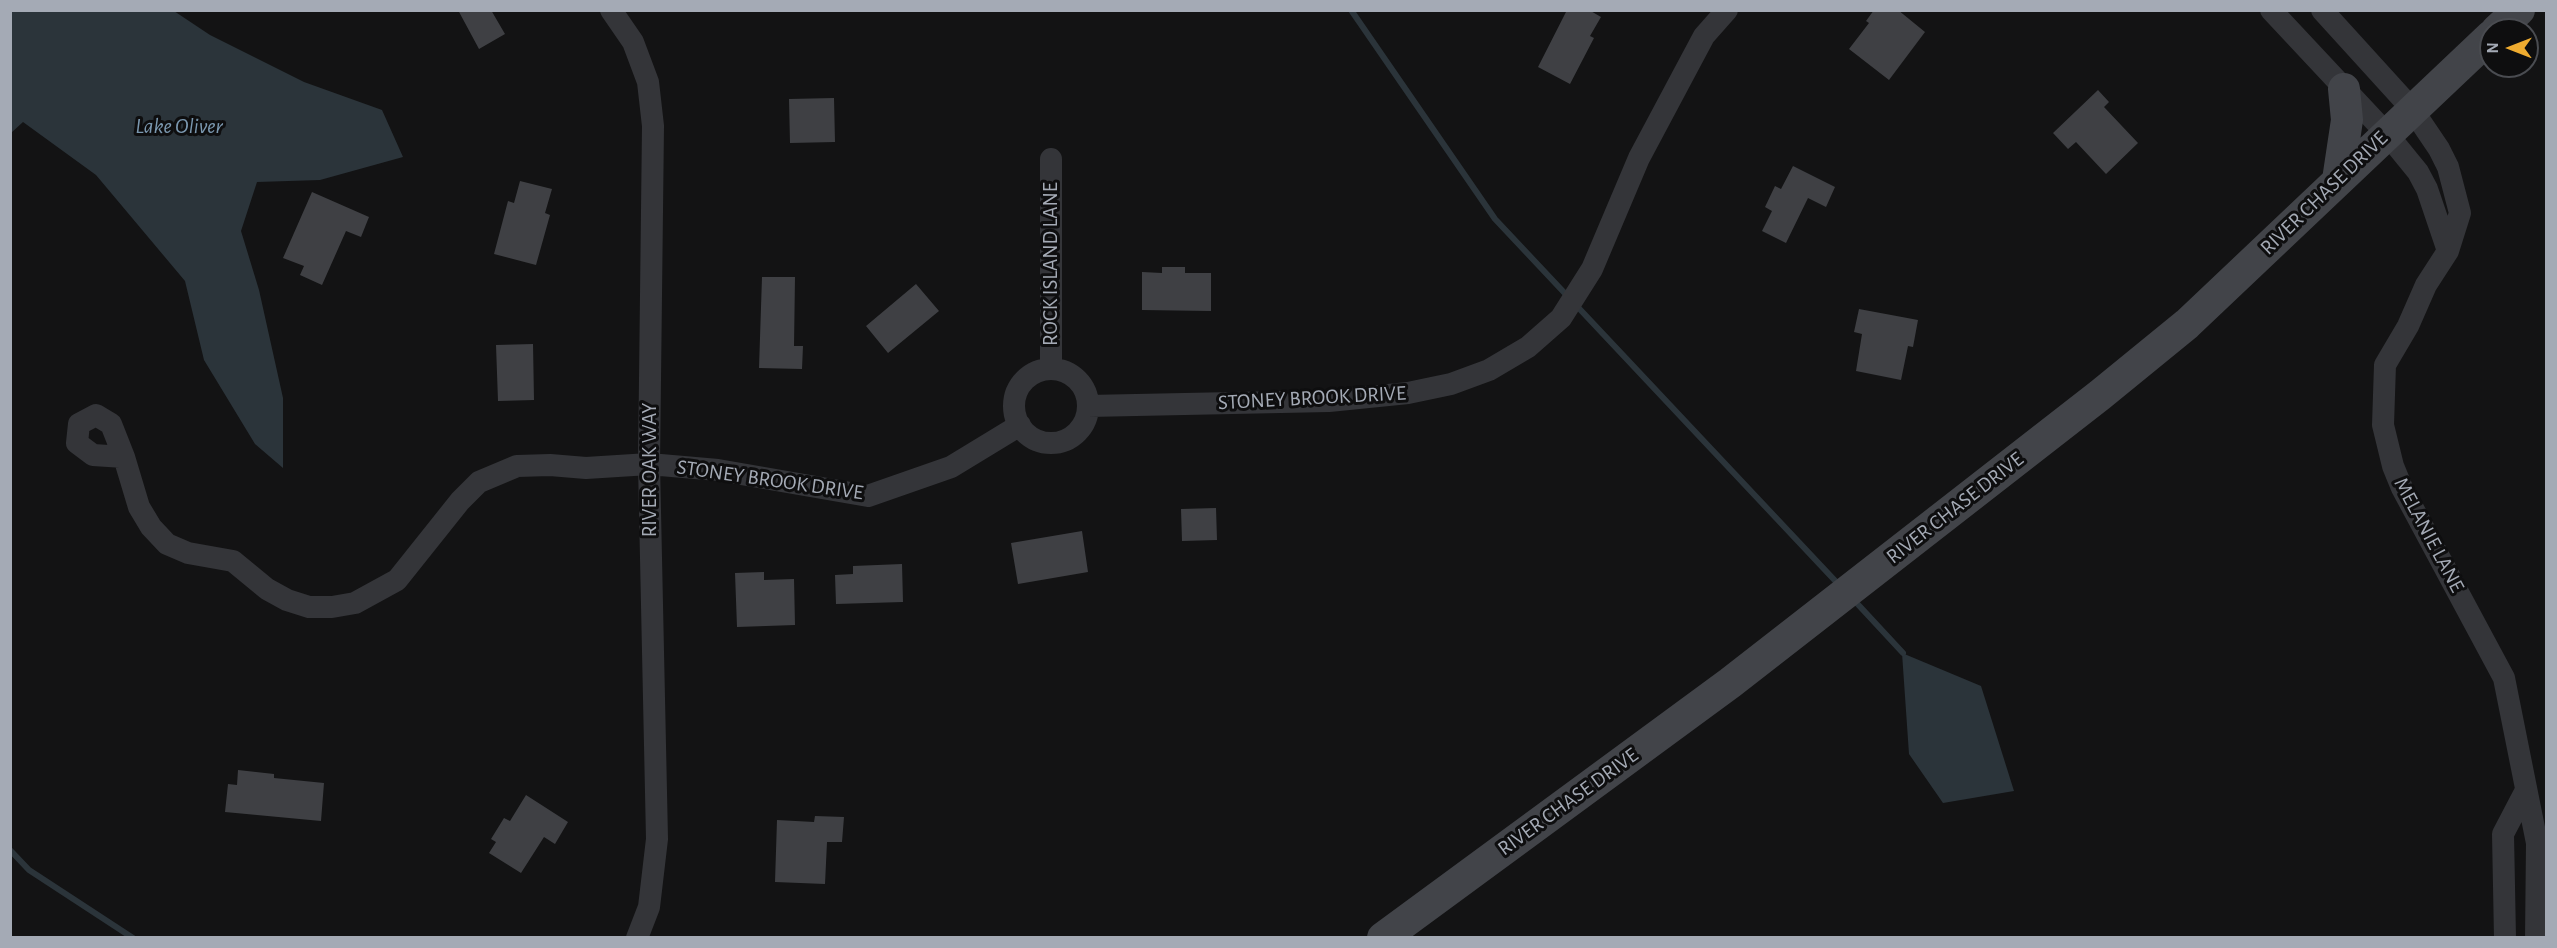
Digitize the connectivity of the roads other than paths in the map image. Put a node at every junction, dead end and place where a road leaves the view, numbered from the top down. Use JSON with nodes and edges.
{"nodes":[{"id":1,"x":611,"y":10,"type":"edge"},
{"id":2,"x":1727,"y":10,"type":"edge"},
{"id":3,"x":2271,"y":10,"type":"edge"},
{"id":4,"x":2322,"y":10,"type":"edge"},
{"id":5,"x":2479,"y":47,"type":"edge"},
{"id":6,"x":2344,"y":89,"type":"junction"},
{"id":7,"x":2412,"y":109,"type":"junction"},
{"id":8,"x":2387,"y":134,"type":"junction"},
{"id":9,"x":1051,"y":159,"type":"dead end"},
{"id":10,"x":2338,"y":180,"type":"junction"},
{"id":11,"x":2448,"y":251,"type":"junction"},
{"id":12,"x":1051,"y":368,"type":"junction"},
{"id":13,"x":1088,"y":406,"type":"junction"},
{"id":14,"x":1020,"y":425,"type":"junction"},
{"id":15,"x":124,"y":457,"type":"dead end"},
{"id":16,"x":649,"y":464,"type":"junction"},
{"id":17,"x":2526,"y":790,"type":"junction"},
{"id":18,"x":637,"y":938,"type":"edge"},
{"id":19,"x":1383,"y":938,"type":"edge"},
{"id":20,"x":2505,"y":938,"type":"edge"},
{"id":21,"x":2536,"y":938,"type":"edge"}],
"edges":[{"from":1,"to":16,"type":"street","name":"RIVER OAK WAY"},
{"from":2,"to":13,"type":"street","name":"STONEY BROOK DRIVE"},
{"from":3,"to":6,"type":"street"},
{"from":4,"to":7,"type":"street","name":"MELANIE LANE"},
{"from":5,"to":7,"type":"street","name":"RIVER CHASE DRIVE"},
{"from":6,"to":8,"type":"street"},
{"from":6,"to":10,"type":"street"},
{"from":7,"to":8,"type":"street","name":"RIVER CHASE DRIVE"},
{"from":7,"to":11,"type":"street","name":"MELANIE LANE"},
{"from":8,"to":10,"type":"street","name":"RIVER CHASE DRIVE"},
{"from":8,"to":11,"type":"street"},
{"from":9,"to":12,"type":"street","name":"ROCK ISLAND LANE"},
{"from":10,"to":19,"type":"street","name":"RIVER CHASE DRIVE"},
{"from":11,"to":17,"type":"street","name":"MELANIE LANE"},
{"from":12,"to":13,"type":"street"},
{"from":12,"to":14,"type":"street"},
{"from":13,"to":14,"type":"street"},
{"from":14,"to":16,"type":"street","name":"STONEY BROOK DRIVE"},
{"from":15,"to":16,"type":"street","name":"STONEY BROOK DRIVE"},
{"from":16,"to":18,"type":"street","name":"RIVER OAK WAY"},
{"from":17,"to":20,"type":"street"},
{"from":17,"to":21,"type":"street","name":"MELANIE LANE"}]}
